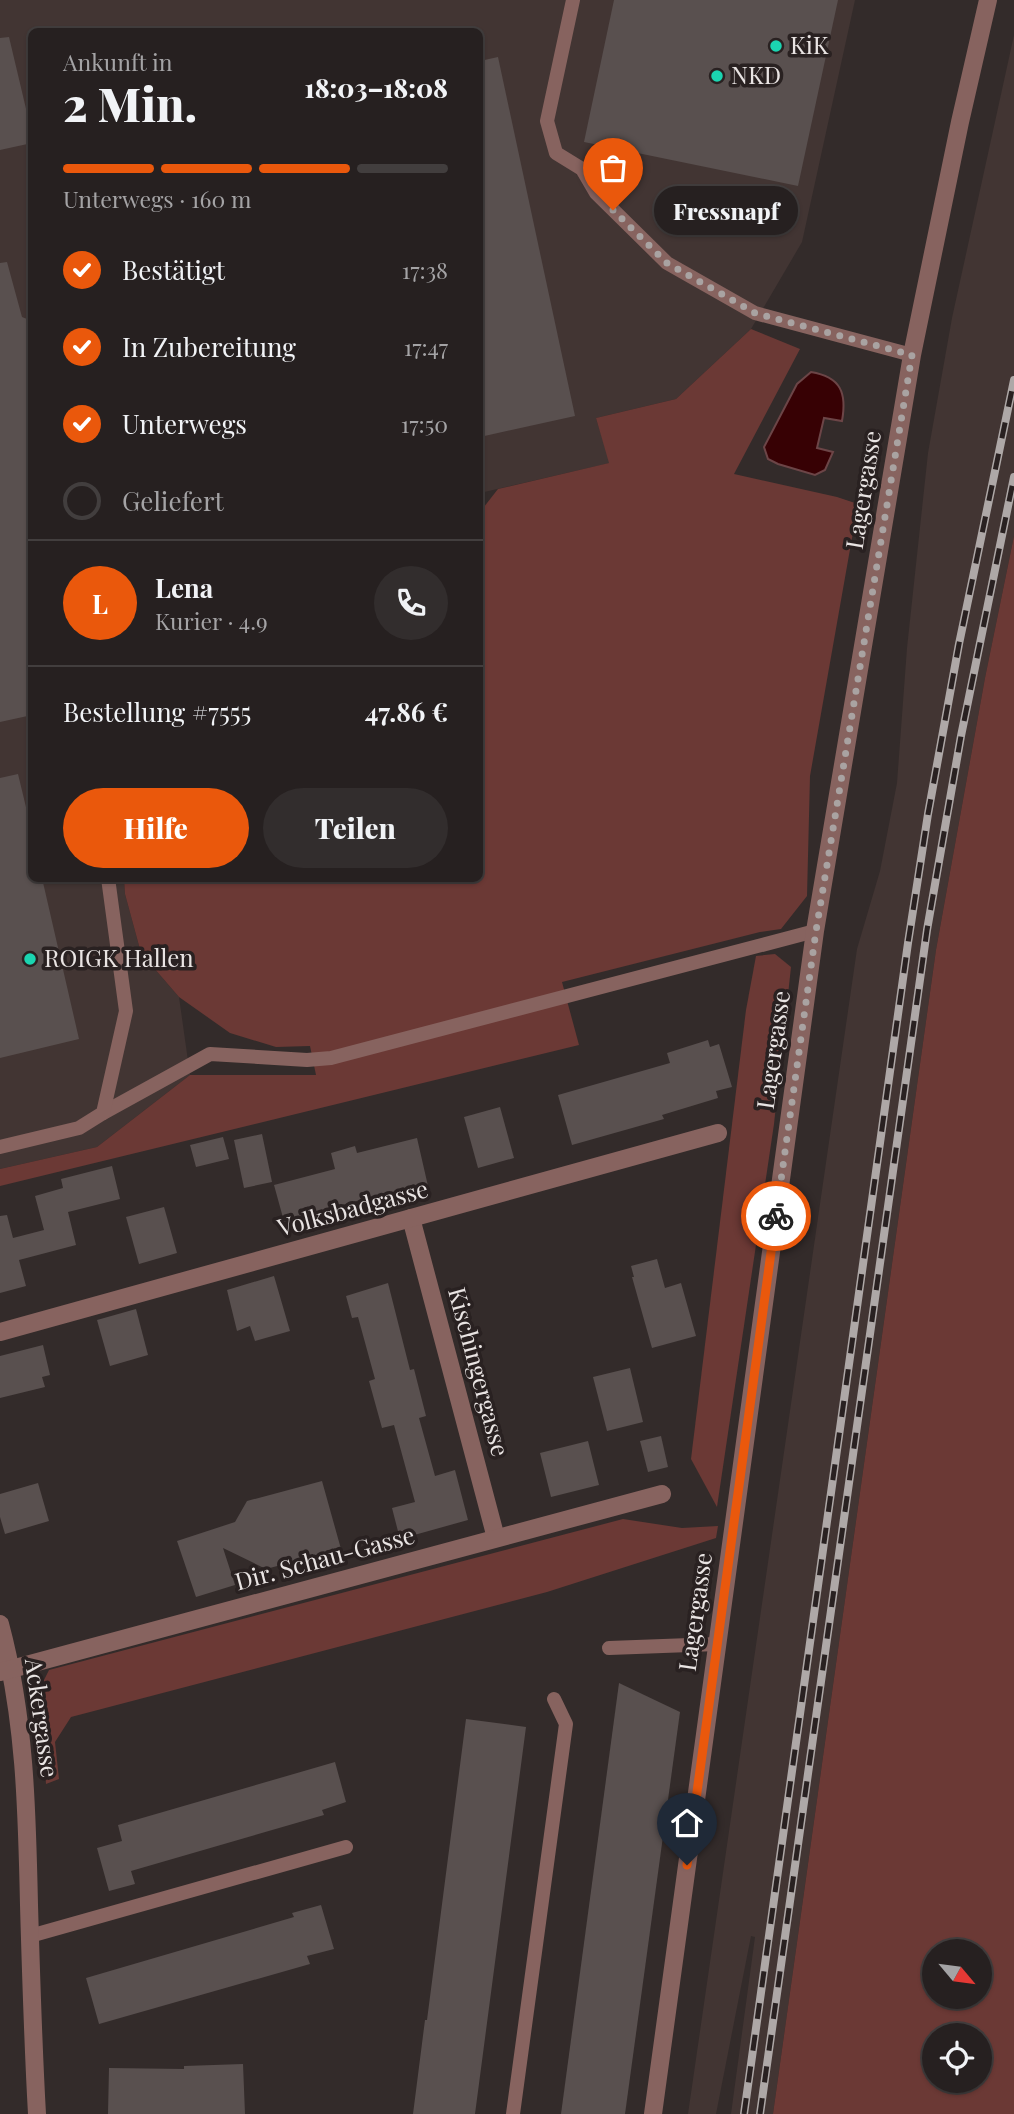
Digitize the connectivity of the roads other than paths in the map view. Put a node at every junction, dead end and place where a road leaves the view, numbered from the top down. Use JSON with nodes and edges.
{"nodes":[{"id":1,"x":573,"y":0,"type":"edge"},
{"id":2,"x":988,"y":0,"type":"edge"},
{"id":3,"x":912,"y":355,"type":"junction"},
{"id":4,"x":109,"y":882,"type":"edge"},
{"id":5,"x":816,"y":931,"type":"junction"},
{"id":6,"x":103,"y":1113,"type":"junction"},
{"id":7,"x":718,"y":1133,"type":"dead end"},
{"id":8,"x":0,"y":1147,"type":"edge"},
{"id":9,"x":411,"y":1218,"type":"junction"},
{"id":10,"x":0,"y":1332,"type":"edge"},
{"id":11,"x":662,"y":1494,"type":"dead end"},
{"id":12,"x":496,"y":1538,"type":"junction"},
{"id":13,"x":0,"y":1624,"type":"edge"},
{"id":14,"x":717,"y":1644,"type":"junction"},
{"id":15,"x":609,"y":1648,"type":"dead end"},
{"id":16,"x":6,"y":1670,"type":"edge"},
{"id":17,"x":554,"y":1699,"type":"dead end"},
{"id":18,"x":346,"y":1847,"type":"dead end"},
{"id":19,"x":30,"y":1936,"type":"junction"},
{"id":20,"x":37,"y":2114,"type":"edge"},
{"id":21,"x":513,"y":2114,"type":"edge"},
{"id":22,"x":653,"y":2114,"type":"edge"}],
"edges":[{"from":1,"to":3,"type":"lane"},
{"from":2,"to":3,"type":"street","name":"Lagergasse"},
{"from":3,"to":5,"type":"street","name":"Lagergasse"},
{"from":4,"to":6,"type":"lane"},
{"from":5,"to":6,"type":"lane"},
{"from":5,"to":14,"type":"street","name":"Lagergasse"},
{"from":6,"to":8,"type":"lane"},
{"from":7,"to":9,"type":"street","name":"Volksbadgasse"},
{"from":9,"to":10,"type":"street","name":"Volksbadgasse"},
{"from":9,"to":12,"type":"street","name":"Kischingergasse"},
{"from":11,"to":12,"type":"street","name":"Dir. Schau-Gasse"},
{"from":12,"to":16,"type":"street","name":"Dir. Schau-Gasse"},
{"from":13,"to":16,"type":"street","name":"Ackergasse"},
{"from":14,"to":15,"type":"lane"},
{"from":14,"to":22,"type":"street","name":"Lagergasse"},
{"from":16,"to":19,"type":"street","name":"Ackergasse"},
{"from":17,"to":21,"type":"lane"},
{"from":18,"to":19,"type":"lane"},
{"from":19,"to":20,"type":"street","name":"Ackergasse"}]}
